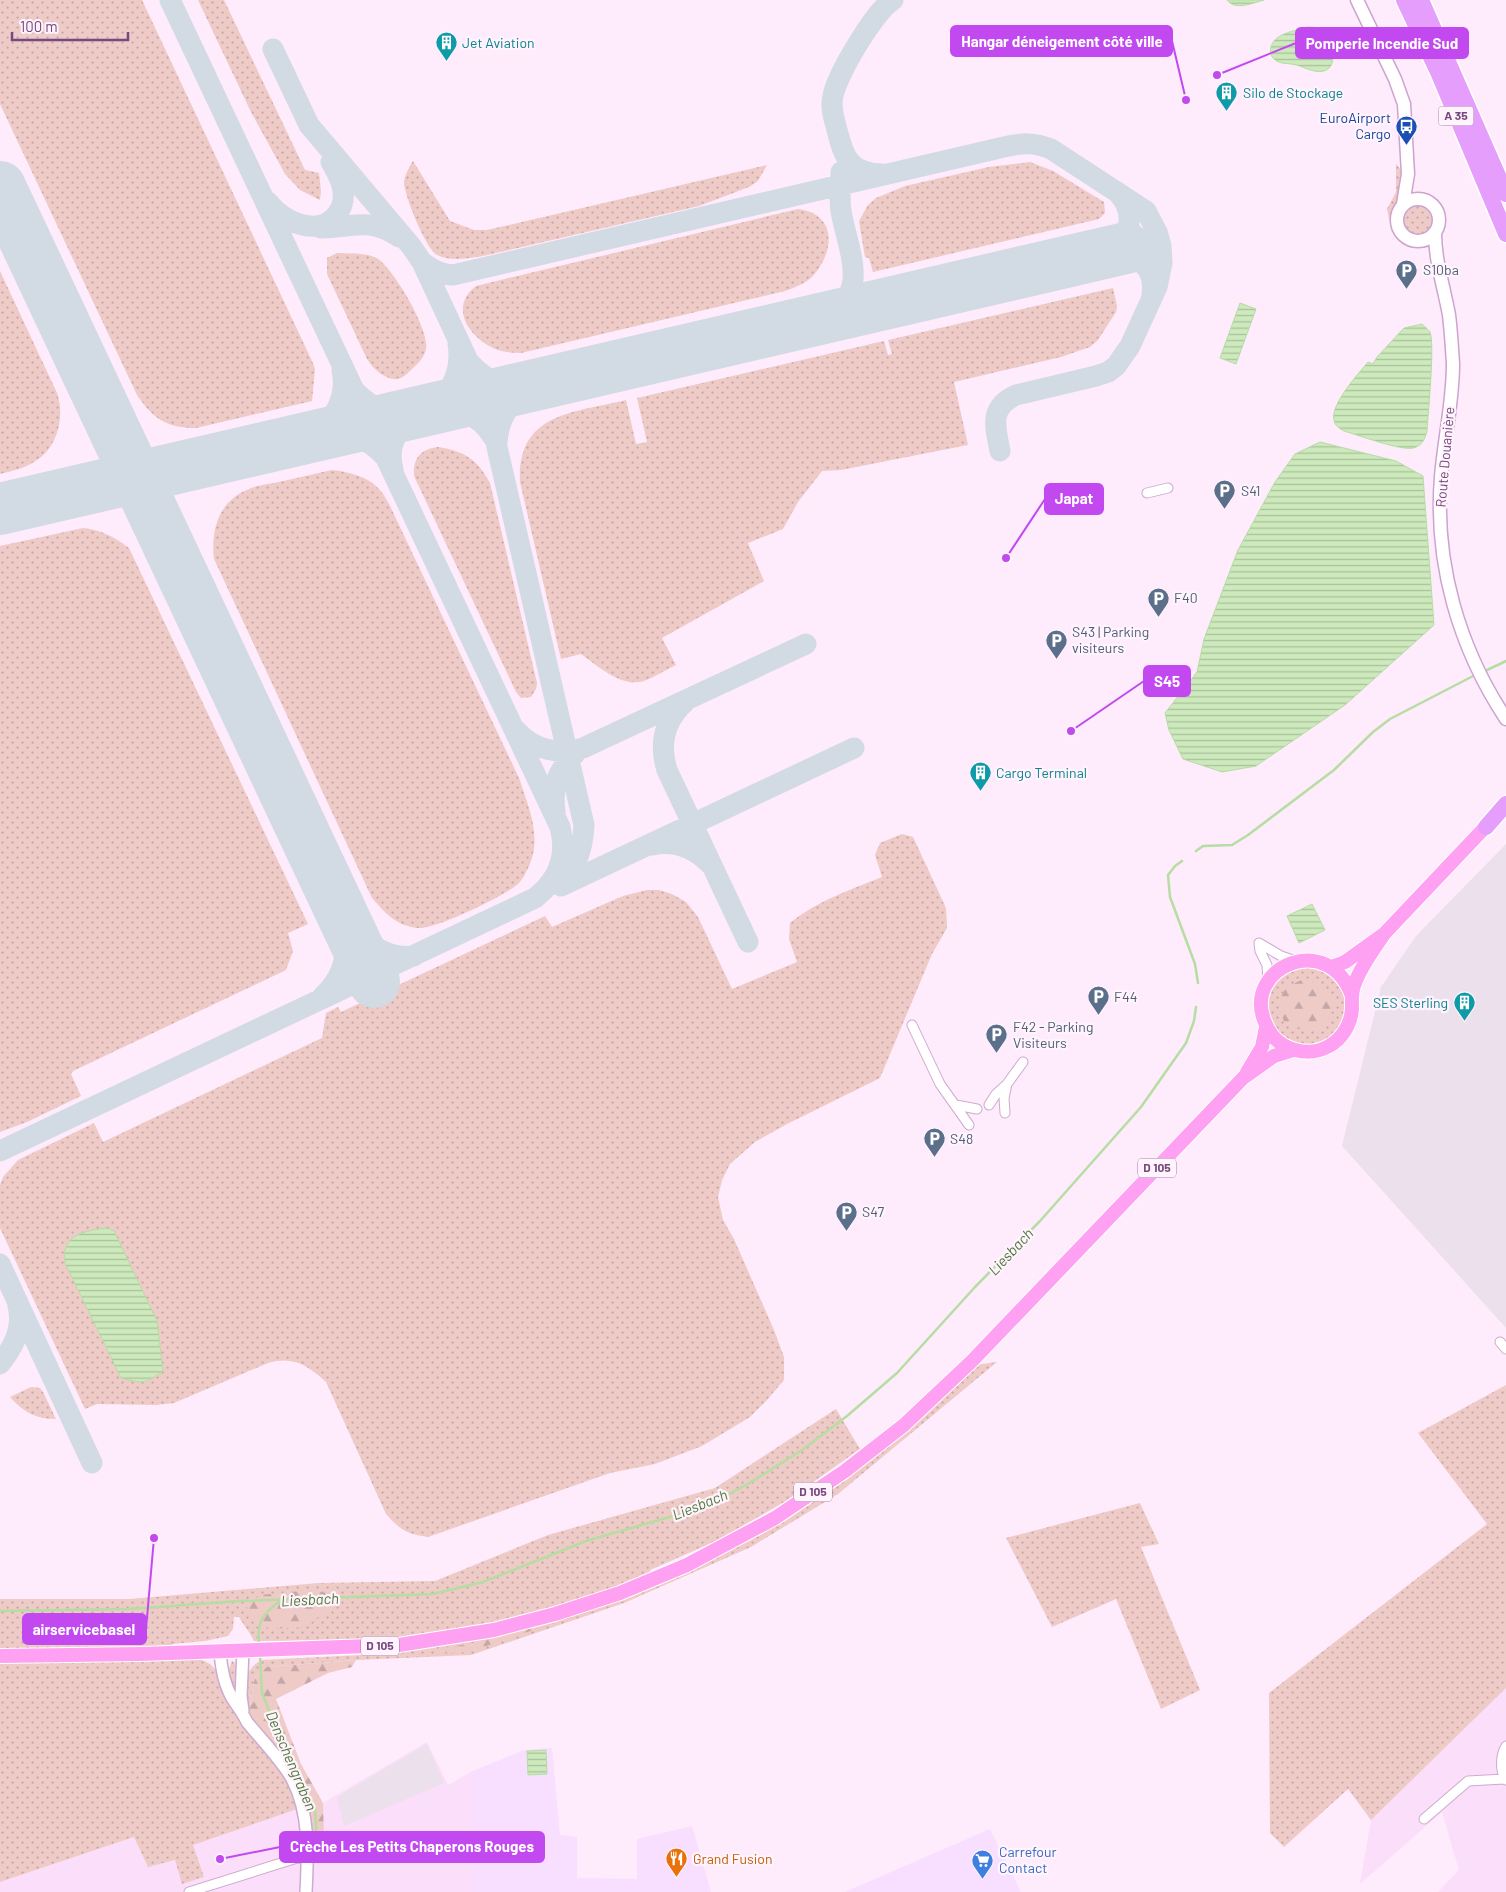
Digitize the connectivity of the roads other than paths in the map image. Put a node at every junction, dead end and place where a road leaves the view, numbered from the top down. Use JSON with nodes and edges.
{"nodes":[{"id":1,"x":1358,"y":0,"type":"edge"},
{"id":2,"x":1404,"y":0,"type":"edge"},
{"id":3,"x":1421,"y":0,"type":"edge"},
{"id":4,"x":1408,"y":174,"type":"junction"},
{"id":5,"x":1506,"y":194,"type":"edge"},
{"id":6,"x":1423,"y":198,"type":"junction"},
{"id":7,"x":1403,"y":204,"type":"junction"},
{"id":8,"x":1435,"y":232,"type":"junction"},
{"id":9,"x":1506,"y":234,"type":"edge"},
{"id":10,"x":1418,"y":241,"type":"junction"},
{"id":11,"x":1439,"y":273,"type":"junction"},
{"id":12,"x":1168,"y":488,"type":"dead end"},
{"id":13,"x":1147,"y":493,"type":"dead end"},
{"id":14,"x":1506,"y":719,"type":"edge"},
{"id":15,"x":1506,"y":805,"type":"edge"},
{"id":16,"x":1486,"y":827,"type":"joint"},
{"id":17,"x":1384,"y":934,"type":"junction"},
{"id":18,"x":1297,"y":961,"type":"junction"},
{"id":19,"x":1331,"y":967,"type":"junction"},
{"id":20,"x":1268,"y":982,"type":"junction"},
{"id":21,"x":1352,"y":996,"type":"junction"},
{"id":22,"x":912,"y":1025,"type":"dead end"},
{"id":23,"x":1266,"y":1027,"type":"junction"},
{"id":24,"x":1293,"y":1050,"type":"junction"},
{"id":25,"x":1023,"y":1062,"type":"dead end"},
{"id":26,"x":1243,"y":1078,"type":"junction"},
{"id":27,"x":1007,"y":1084,"type":"junction"},
{"id":28,"x":956,"y":1105,"type":"junction"},
{"id":29,"x":989,"y":1105,"type":"dead end"},
{"id":30,"x":977,"y":1109,"type":"dead end"},
{"id":31,"x":1006,"y":1113,"type":"dead end"},
{"id":32,"x":969,"y":1126,"type":"dead end"},
{"id":33,"x":253,"y":1650,"type":"junction"},
{"id":34,"x":220,"y":1651,"type":"junction"},
{"id":35,"x":0,"y":1656,"type":"edge"},
{"id":36,"x":243,"y":1712,"type":"junction"},
{"id":37,"x":1506,"y":1746,"type":"edge"},
{"id":38,"x":1505,"y":1779,"type":"edge"},
{"id":39,"x":1424,"y":1819,"type":"dead end"},
{"id":40,"x":308,"y":1859,"type":"junction"},
{"id":41,"x":188,"y":1892,"type":"edge"},
{"id":42,"x":306,"y":1892,"type":"edge"}],
"edges":[{"from":1,"to":4,"type":"main road"},
{"from":2,"to":9,"type":"highway","number":"A 35"},
{"from":3,"to":5,"type":"highway","number":"A 35"},
{"from":4,"to":6,"type":"main road"},
{"from":4,"to":7,"type":"main road"},
{"from":6,"to":7,"type":"main road"},
{"from":6,"to":8,"type":"main road"},
{"from":7,"to":10,"type":"main road"},
{"from":8,"to":10,"type":"main road"},
{"from":8,"to":11,"type":"main road","name":"Route Douanière"},
{"from":10,"to":11,"type":"main road","name":"Route Douanière"},
{"from":11,"to":14,"type":"main road","name":"Route Douanière"},
{"from":12,"to":13,"type":"street"},
{"from":15,"to":16,"type":"highway"},
{"from":16,"to":17,"type":"main road"},
{"from":17,"to":19,"type":"main road"},
{"from":17,"to":21,"type":"main road"},
{"from":18,"to":19,"type":"main road"},
{"from":18,"to":20,"type":"main road"},
{"from":18,"to":20,"type":"street"},
{"from":19,"to":21,"type":"main road"},
{"from":20,"to":23,"type":"main road"},
{"from":21,"to":24,"type":"main road"},
{"from":22,"to":28,"type":"street"},
{"from":23,"to":24,"type":"main road"},
{"from":23,"to":26,"type":"main road","number":"D 105"},
{"from":24,"to":26,"type":"main road","number":"D 105"},
{"from":25,"to":27,"type":"street"},
{"from":26,"to":33,"type":"main road","number":"D 105"},
{"from":27,"to":29,"type":"street"},
{"from":27,"to":31,"type":"street"},
{"from":28,"to":30,"type":"street"},
{"from":28,"to":32,"type":"street"},
{"from":33,"to":34,"type":"main road","number":"D 105"},
{"from":33,"to":36,"type":"street"},
{"from":34,"to":35,"type":"main road","number":"D 105"},
{"from":34,"to":36,"type":"street"},
{"from":36,"to":40,"type":"street"},
{"from":37,"to":38,"type":"street"},
{"from":38,"to":39,"type":"street"},
{"from":40,"to":41,"type":"street"},
{"from":40,"to":42,"type":"street"}]}
